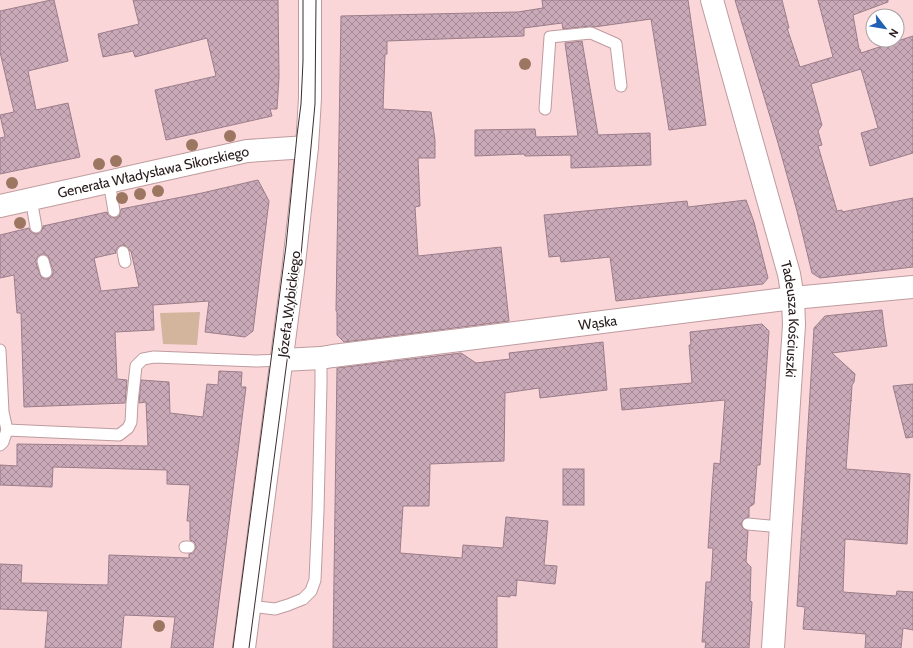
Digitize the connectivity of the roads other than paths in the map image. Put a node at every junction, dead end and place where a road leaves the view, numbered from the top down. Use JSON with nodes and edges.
{"nodes":[{"id":1,"x":310,"y":0,"type":"edge"},
{"id":2,"x":712,"y":0,"type":"edge"},
{"id":3,"x":621,"y":86,"type":"dead end"},
{"id":4,"x":545,"y":109,"type":"dead end"},
{"id":5,"x":307,"y":147,"type":"junction"},
{"id":6,"x":109,"y":182,"type":"junction"},
{"id":7,"x":31,"y":199,"type":"junction"},
{"id":8,"x":0,"y":206,"type":"edge"},
{"id":9,"x":114,"y":210,"type":"dead end"},
{"id":10,"x":36,"y":227,"type":"dead end"},
{"id":11,"x":43,"y":261,"type":"dead end"},
{"id":12,"x":46,"y":272,"type":"dead end"},
{"id":13,"x":913,"y":287,"type":"edge"},
{"id":14,"x":793,"y":298,"type":"junction"},
{"id":15,"x":0,"y":350,"type":"edge"},
{"id":16,"x":321,"y":358,"type":"junction"},
{"id":17,"x":282,"y":360,"type":"junction"},
{"id":18,"x":7,"y":430,"type":"junction"},
{"id":19,"x":0,"y":445,"type":"edge"},
{"id":20,"x":748,"y":524,"type":"dead end"},
{"id":21,"x":780,"y":527,"type":"junction"},
{"id":22,"x":250,"y":606,"type":"junction"},
{"id":23,"x":244,"y":648,"type":"edge"},
{"id":24,"x":772,"y":648,"type":"edge"}],
"edges":[{"from":1,"to":5,"type":"street","name":"Józefa Wybickiego"},
{"from":2,"to":14,"type":"street","name":"Tadeusza Kościuszki"},
{"from":3,"to":4,"type":"lane"},
{"from":5,"to":6,"type":"street","name":"Generała Władysława Sikorskiego"},
{"from":5,"to":17,"type":"street","name":"Józefa Wybickiego"},
{"from":6,"to":7,"type":"street","name":"Generała Władysława Sikorskiego"},
{"from":6,"to":9,"type":"lane"},
{"from":7,"to":8,"type":"street","name":"Generała Władysława Sikorskiego"},
{"from":7,"to":10,"type":"lane"},
{"from":11,"to":12,"type":"lane"},
{"from":13,"to":14,"type":"street","name":"Wąska"},
{"from":14,"to":16,"type":"street","name":"Wąska"},
{"from":14,"to":21,"type":"street","name":"Tadeusza Kościuszki"},
{"from":15,"to":18,"type":"lane"},
{"from":16,"to":17,"type":"street","name":"Wąska"},
{"from":16,"to":22,"type":"lane"},
{"from":17,"to":18,"type":"lane"},
{"from":17,"to":22,"type":"street","name":"Józefa Wybickiego"},
{"from":18,"to":19,"type":"lane"},
{"from":20,"to":21,"type":"lane"},
{"from":21,"to":24,"type":"street","name":"Tadeusza Kościuszki"},
{"from":22,"to":23,"type":"street","name":"Józefa Wybickiego"}]}
